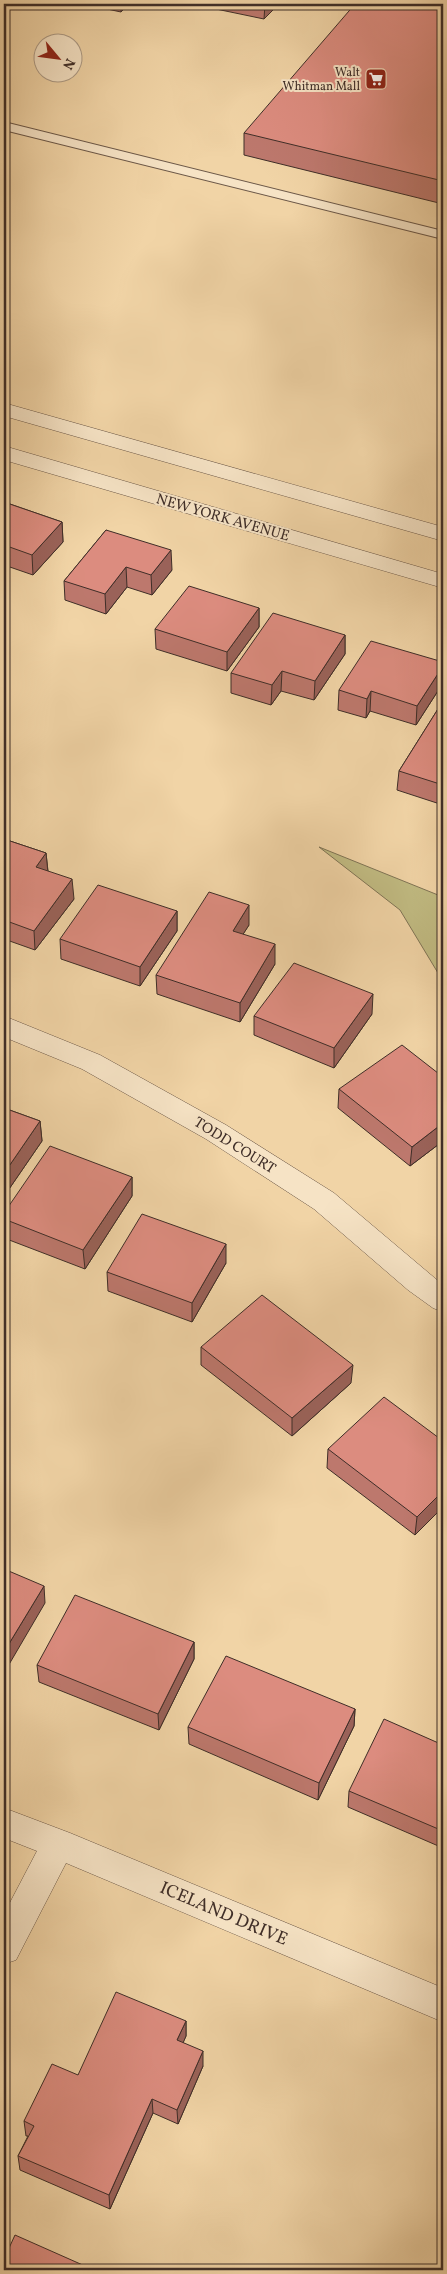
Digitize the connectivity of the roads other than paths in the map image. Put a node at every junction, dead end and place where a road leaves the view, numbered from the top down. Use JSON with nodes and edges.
{"nodes":[{"id":1,"x":4,"y":126,"type":"edge"},
{"id":2,"x":443,"y":235,"type":"edge"},
{"id":3,"x":4,"y":409,"type":"edge"},
{"id":4,"x":4,"y":453,"type":"edge"},
{"id":5,"x":443,"y":534,"type":"edge"},
{"id":6,"x":443,"y":581,"type":"edge"},
{"id":7,"x":4,"y":1026,"type":"edge"},
{"id":8,"x":443,"y":1300,"type":"edge"},
{"id":9,"x":4,"y":1823,"type":"edge"},
{"id":10,"x":58,"y":1844,"type":"junction"},
{"id":11,"x":4,"y":1948,"type":"edge"},
{"id":12,"x":443,"y":2005,"type":"edge"}],
"edges":[{"from":1,"to":2,"type":"lane"},
{"from":3,"to":5,"type":"street"},
{"from":4,"to":6,"type":"street","name":"NEW YORK AVENUE"},
{"from":7,"to":8,"type":"street","name":"TODD COURT"},
{"from":9,"to":10,"type":"street","name":"ICELAND DRIVE"},
{"from":10,"to":11,"type":"street"},
{"from":10,"to":12,"type":"street","name":"ICELAND DRIVE"}]}
